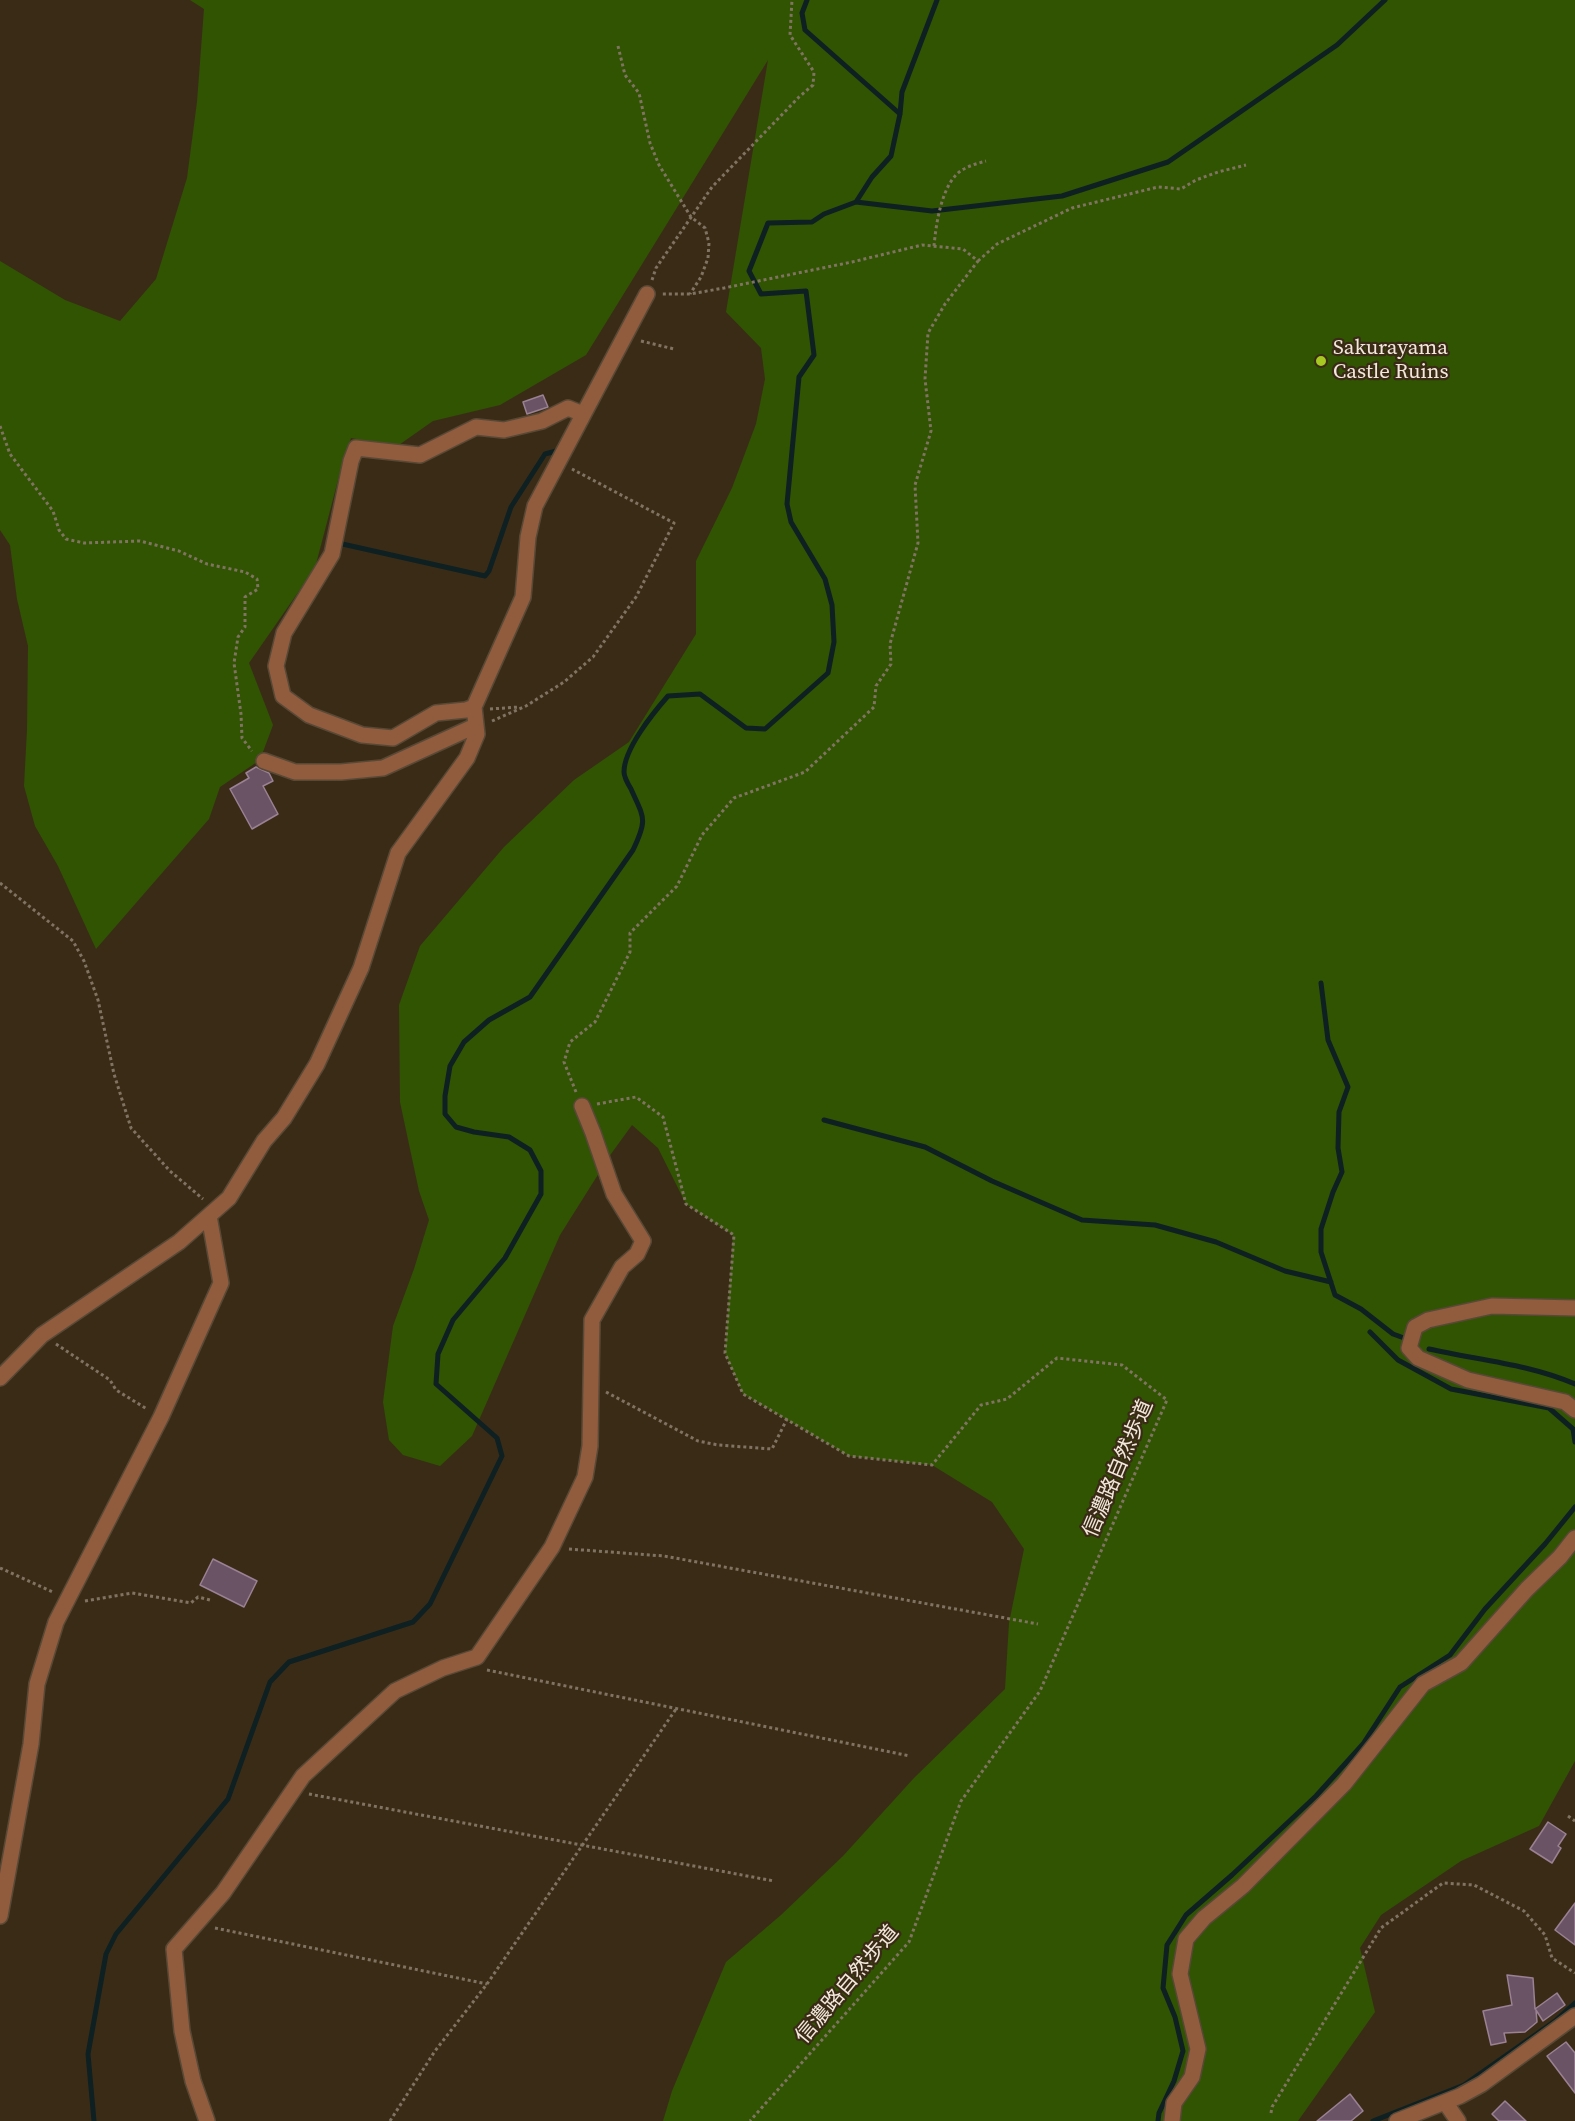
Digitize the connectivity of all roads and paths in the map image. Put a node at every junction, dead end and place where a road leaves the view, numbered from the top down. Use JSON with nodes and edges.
{"nodes":[{"id":1,"x":792,"y":0,"type":"edge"},
{"id":2,"x":618,"y":46,"type":"dead end"},
{"id":3,"x":986,"y":161,"type":"dead end"},
{"id":4,"x":1246,"y":165,"type":"dead end"},
{"id":5,"x":691,"y":217,"type":"junction"},
{"id":6,"x":934,"y":246,"type":"junction"},
{"id":7,"x":978,"y":261,"type":"junction"},
{"id":8,"x":647,"y":294,"type":"junction"},
{"id":9,"x":690,"y":294,"type":"junction"},
{"id":10,"x":625,"y":336,"type":"junction"},
{"id":11,"x":674,"y":349,"type":"dead end"},
{"id":12,"x":583,"y":414,"type":"junction"},
{"id":13,"x":0,"y":426,"type":"edge"},
{"id":14,"x":559,"y":461,"type":"junction"},
{"id":15,"x":526,"y":706,"type":"junction"},
{"id":16,"x":474,"y":707,"type":"junction"},
{"id":17,"x":476,"y":730,"type":"junction"},
{"id":18,"x":242,"y":738,"type":"dead end"},
{"id":19,"x":264,"y":760,"type":"dead end"},
{"id":20,"x":0,"y":884,"type":"edge"},
{"id":21,"x":582,"y":1106,"type":"junction"},
{"id":22,"x":212,"y":1213,"type":"junction"},
{"id":23,"x":1575,"y":1308,"type":"edge"},
{"id":24,"x":42,"y":1335,"type":"junction"},
{"id":25,"x":0,"y":1378,"type":"edge"},
{"id":26,"x":591,"y":1384,"type":"junction"},
{"id":27,"x":1575,"y":1410,"type":"edge"},
{"id":28,"x":161,"y":1417,"type":"junction"},
{"id":29,"x":787,"y":1419,"type":"junction"},
{"id":30,"x":1575,"y":1538,"type":"edge"},
{"id":31,"x":552,"y":1547,"type":"junction"},
{"id":32,"x":0,"y":1568,"type":"edge"},
{"id":33,"x":68,"y":1599,"type":"junction"},
{"id":34,"x":210,"y":1600,"type":"dead end"},
{"id":35,"x":1038,"y":1624,"type":"dead end"},
{"id":36,"x":467,"y":1660,"type":"junction"},
{"id":37,"x":676,"y":1708,"type":"junction"},
{"id":38,"x":910,"y":1756,"type":"dead end"},
{"id":39,"x":292,"y":1791,"type":"junction"},
{"id":40,"x":1568,"y":1816,"type":"dead end"},
{"id":41,"x":1575,"y":1821,"type":"edge"},
{"id":42,"x":582,"y":1845,"type":"junction"},
{"id":43,"x":774,"y":1881,"type":"dead end"},
{"id":44,"x":0,"y":1916,"type":"edge"},
{"id":45,"x":195,"y":1924,"type":"junction"},
{"id":46,"x":1575,"y":1973,"type":"edge"},
{"id":47,"x":487,"y":1984,"type":"junction"},
{"id":48,"x":1575,"y":2016,"type":"edge"},
{"id":49,"x":1445,"y":2102,"type":"junction"},
{"id":50,"x":1270,"y":2114,"type":"dead end"},
{"id":51,"x":207,"y":2121,"type":"edge"},
{"id":52,"x":390,"y":2121,"type":"edge"},
{"id":53,"x":750,"y":2121,"type":"edge"},
{"id":54,"x":1172,"y":2121,"type":"edge"},
{"id":55,"x":1397,"y":2121,"type":"edge"},
{"id":56,"x":1458,"y":2121,"type":"edge"}],
"edges":[{"from":1,"to":5,"type":"path"},
{"from":2,"to":5,"type":"path"},
{"from":3,"to":6,"type":"path"},
{"from":4,"to":7,"type":"path"},
{"from":5,"to":8,"type":"path"},
{"from":5,"to":9,"type":"path"},
{"from":6,"to":7,"type":"path"},
{"from":6,"to":9,"type":"path"},
{"from":7,"to":21,"type":"path"},
{"from":8,"to":9,"type":"path"},
{"from":8,"to":10,"type":"street"},
{"from":10,"to":11,"type":"path"},
{"from":10,"to":12,"type":"street"},
{"from":12,"to":14,"type":"street"},
{"from":12,"to":16,"type":"street"},
{"from":13,"to":18,"type":"path"},
{"from":14,"to":15,"type":"path"},
{"from":14,"to":16,"type":"street"},
{"from":15,"to":16,"type":"path"},
{"from":15,"to":17,"type":"path"},
{"from":16,"to":17,"type":"street"},
{"from":17,"to":19,"type":"street"},
{"from":17,"to":22,"type":"street"},
{"from":20,"to":22,"type":"path"},
{"from":21,"to":26,"type":"street"},
{"from":21,"to":29,"type":"path","name":"信濃路自然歩道"},
{"from":22,"to":24,"type":"street"},
{"from":22,"to":28,"type":"street"},
{"from":23,"to":27,"type":"street"},
{"from":24,"to":25,"type":"street"},
{"from":24,"to":28,"type":"path"},
{"from":26,"to":29,"type":"path"},
{"from":26,"to":31,"type":"street"},
{"from":28,"to":33,"type":"street"},
{"from":29,"to":53,"type":"path","name":"信濃路自然歩道"},
{"from":30,"to":54,"type":"street"},
{"from":31,"to":35,"type":"path"},
{"from":31,"to":36,"type":"street"},
{"from":32,"to":33,"type":"path"},
{"from":33,"to":34,"type":"path"},
{"from":33,"to":44,"type":"street"},
{"from":36,"to":37,"type":"path"},
{"from":36,"to":39,"type":"street"},
{"from":37,"to":38,"type":"path"},
{"from":37,"to":42,"type":"path"},
{"from":39,"to":42,"type":"path"},
{"from":39,"to":45,"type":"street"},
{"from":40,"to":41,"type":"path"},
{"from":42,"to":43,"type":"path"},
{"from":42,"to":47,"type":"path"},
{"from":45,"to":47,"type":"path"},
{"from":45,"to":51,"type":"street"},
{"from":46,"to":50,"type":"path"},
{"from":47,"to":52,"type":"path"},
{"from":48,"to":49,"type":"street"},
{"from":49,"to":55,"type":"street"},
{"from":49,"to":56,"type":"street"}]}
